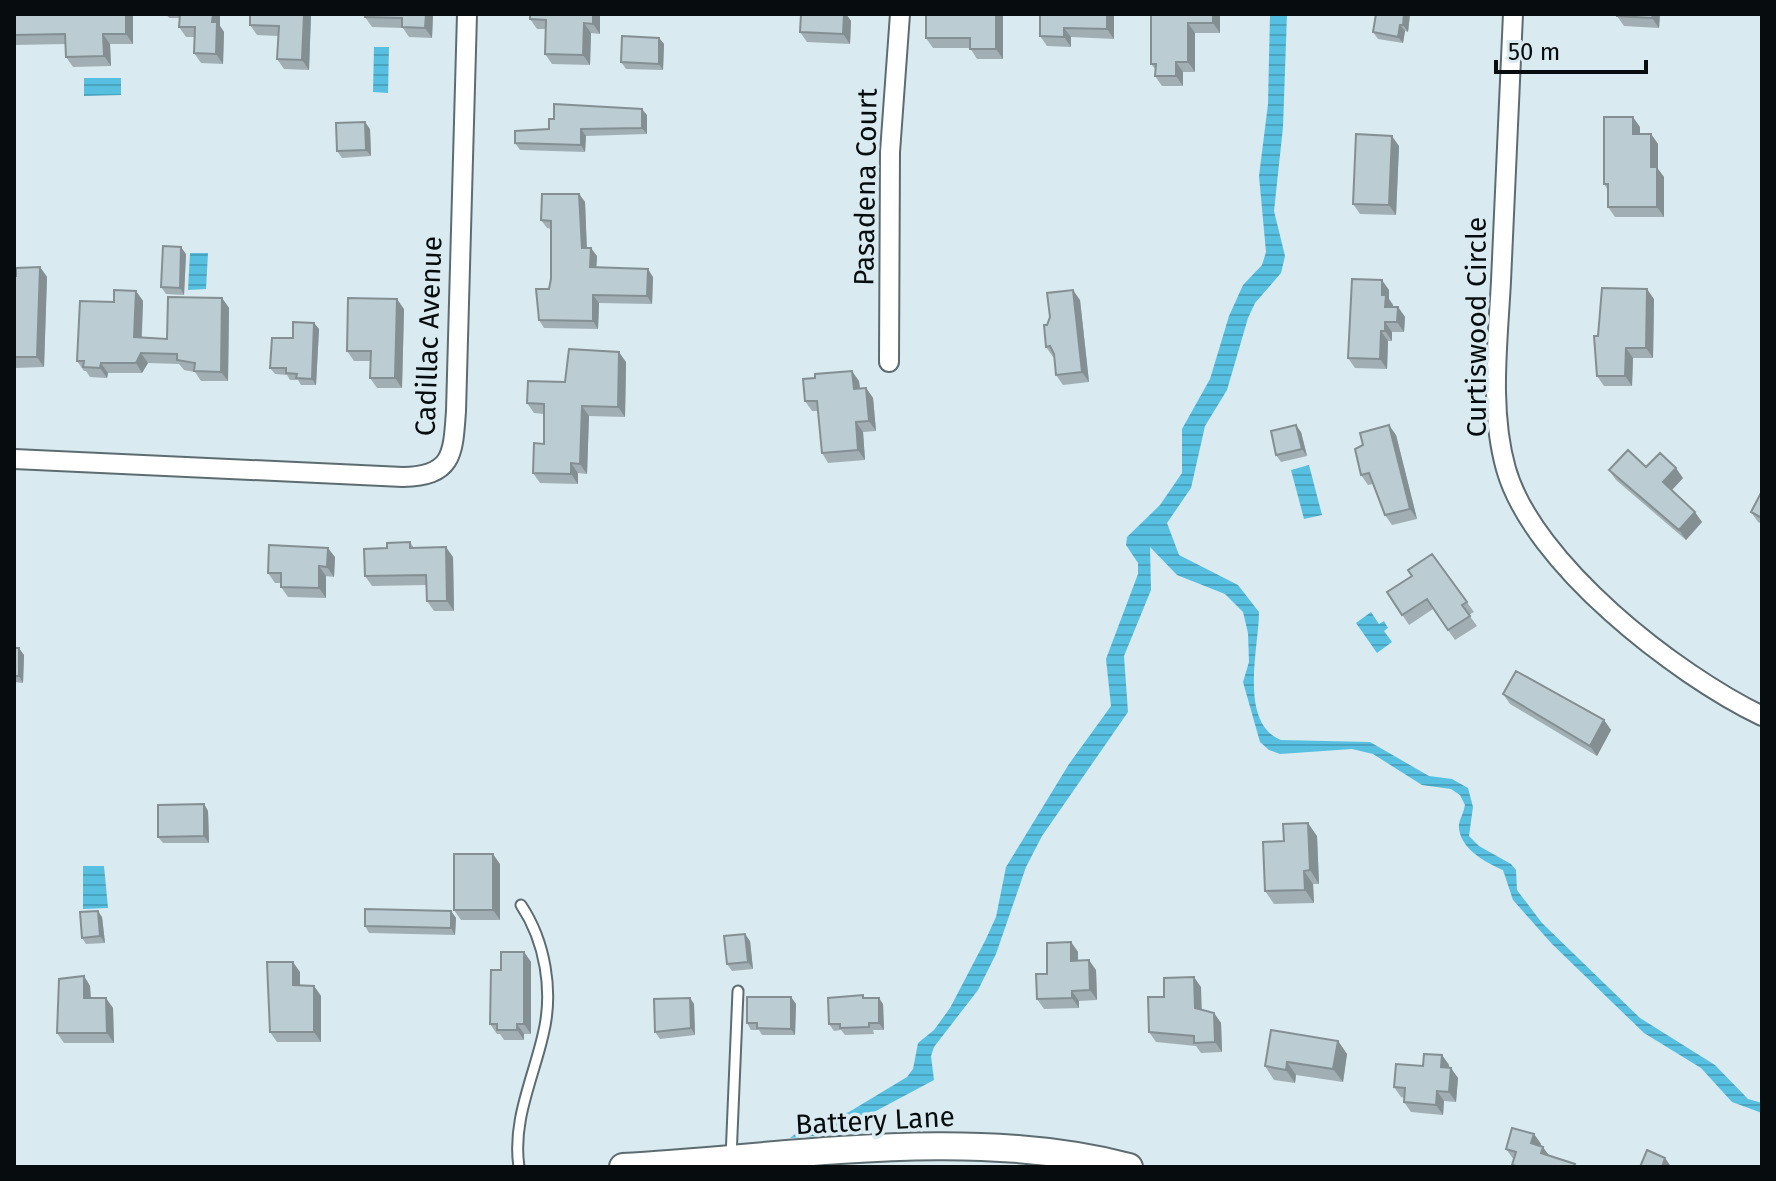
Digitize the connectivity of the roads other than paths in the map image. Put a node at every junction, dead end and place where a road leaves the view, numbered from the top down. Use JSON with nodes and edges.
{"nodes":[{"id":1,"x":467,"y":14,"type":"edge"},
{"id":2,"x":900,"y":14,"type":"edge"},
{"id":3,"x":1513,"y":14,"type":"edge"},
{"id":4,"x":889,"y":362,"type":"dead end"},
{"id":5,"x":14,"y":459,"type":"edge"},
{"id":6,"x":1762,"y":716,"type":"edge"},
{"id":7,"x":521,"y":905,"type":"dead end"},
{"id":8,"x":738,"y":991,"type":"dead end"},
{"id":9,"x":1042,"y":1158,"type":"edge"},
{"id":10,"x":836,"y":1160,"type":"edge"},
{"id":11,"x":731,"y":1161,"type":"junction"},
{"id":12,"x":519,"y":1167,"type":"edge"},
{"id":13,"x":623,"y":1167,"type":"edge"},
{"id":14,"x":1129,"y":1167,"type":"edge"}],
"edges":[{"from":1,"to":5,"type":"street","name":"Cadillac Avenue"},
{"from":2,"to":4,"type":"street","name":"Pasadena Court"},
{"from":3,"to":6,"type":"street","name":"Curtiswood Circle"},
{"from":7,"to":12,"type":"lane"},
{"from":8,"to":11,"type":"lane"},
{"from":9,"to":10,"type":"main road","name":"Battery Lane"},
{"from":9,"to":14,"type":"main road","name":"Battery Lane"},
{"from":10,"to":11,"type":"main road","name":"Battery Lane"},
{"from":11,"to":13,"type":"main road","name":"Battery Lane"}]}
